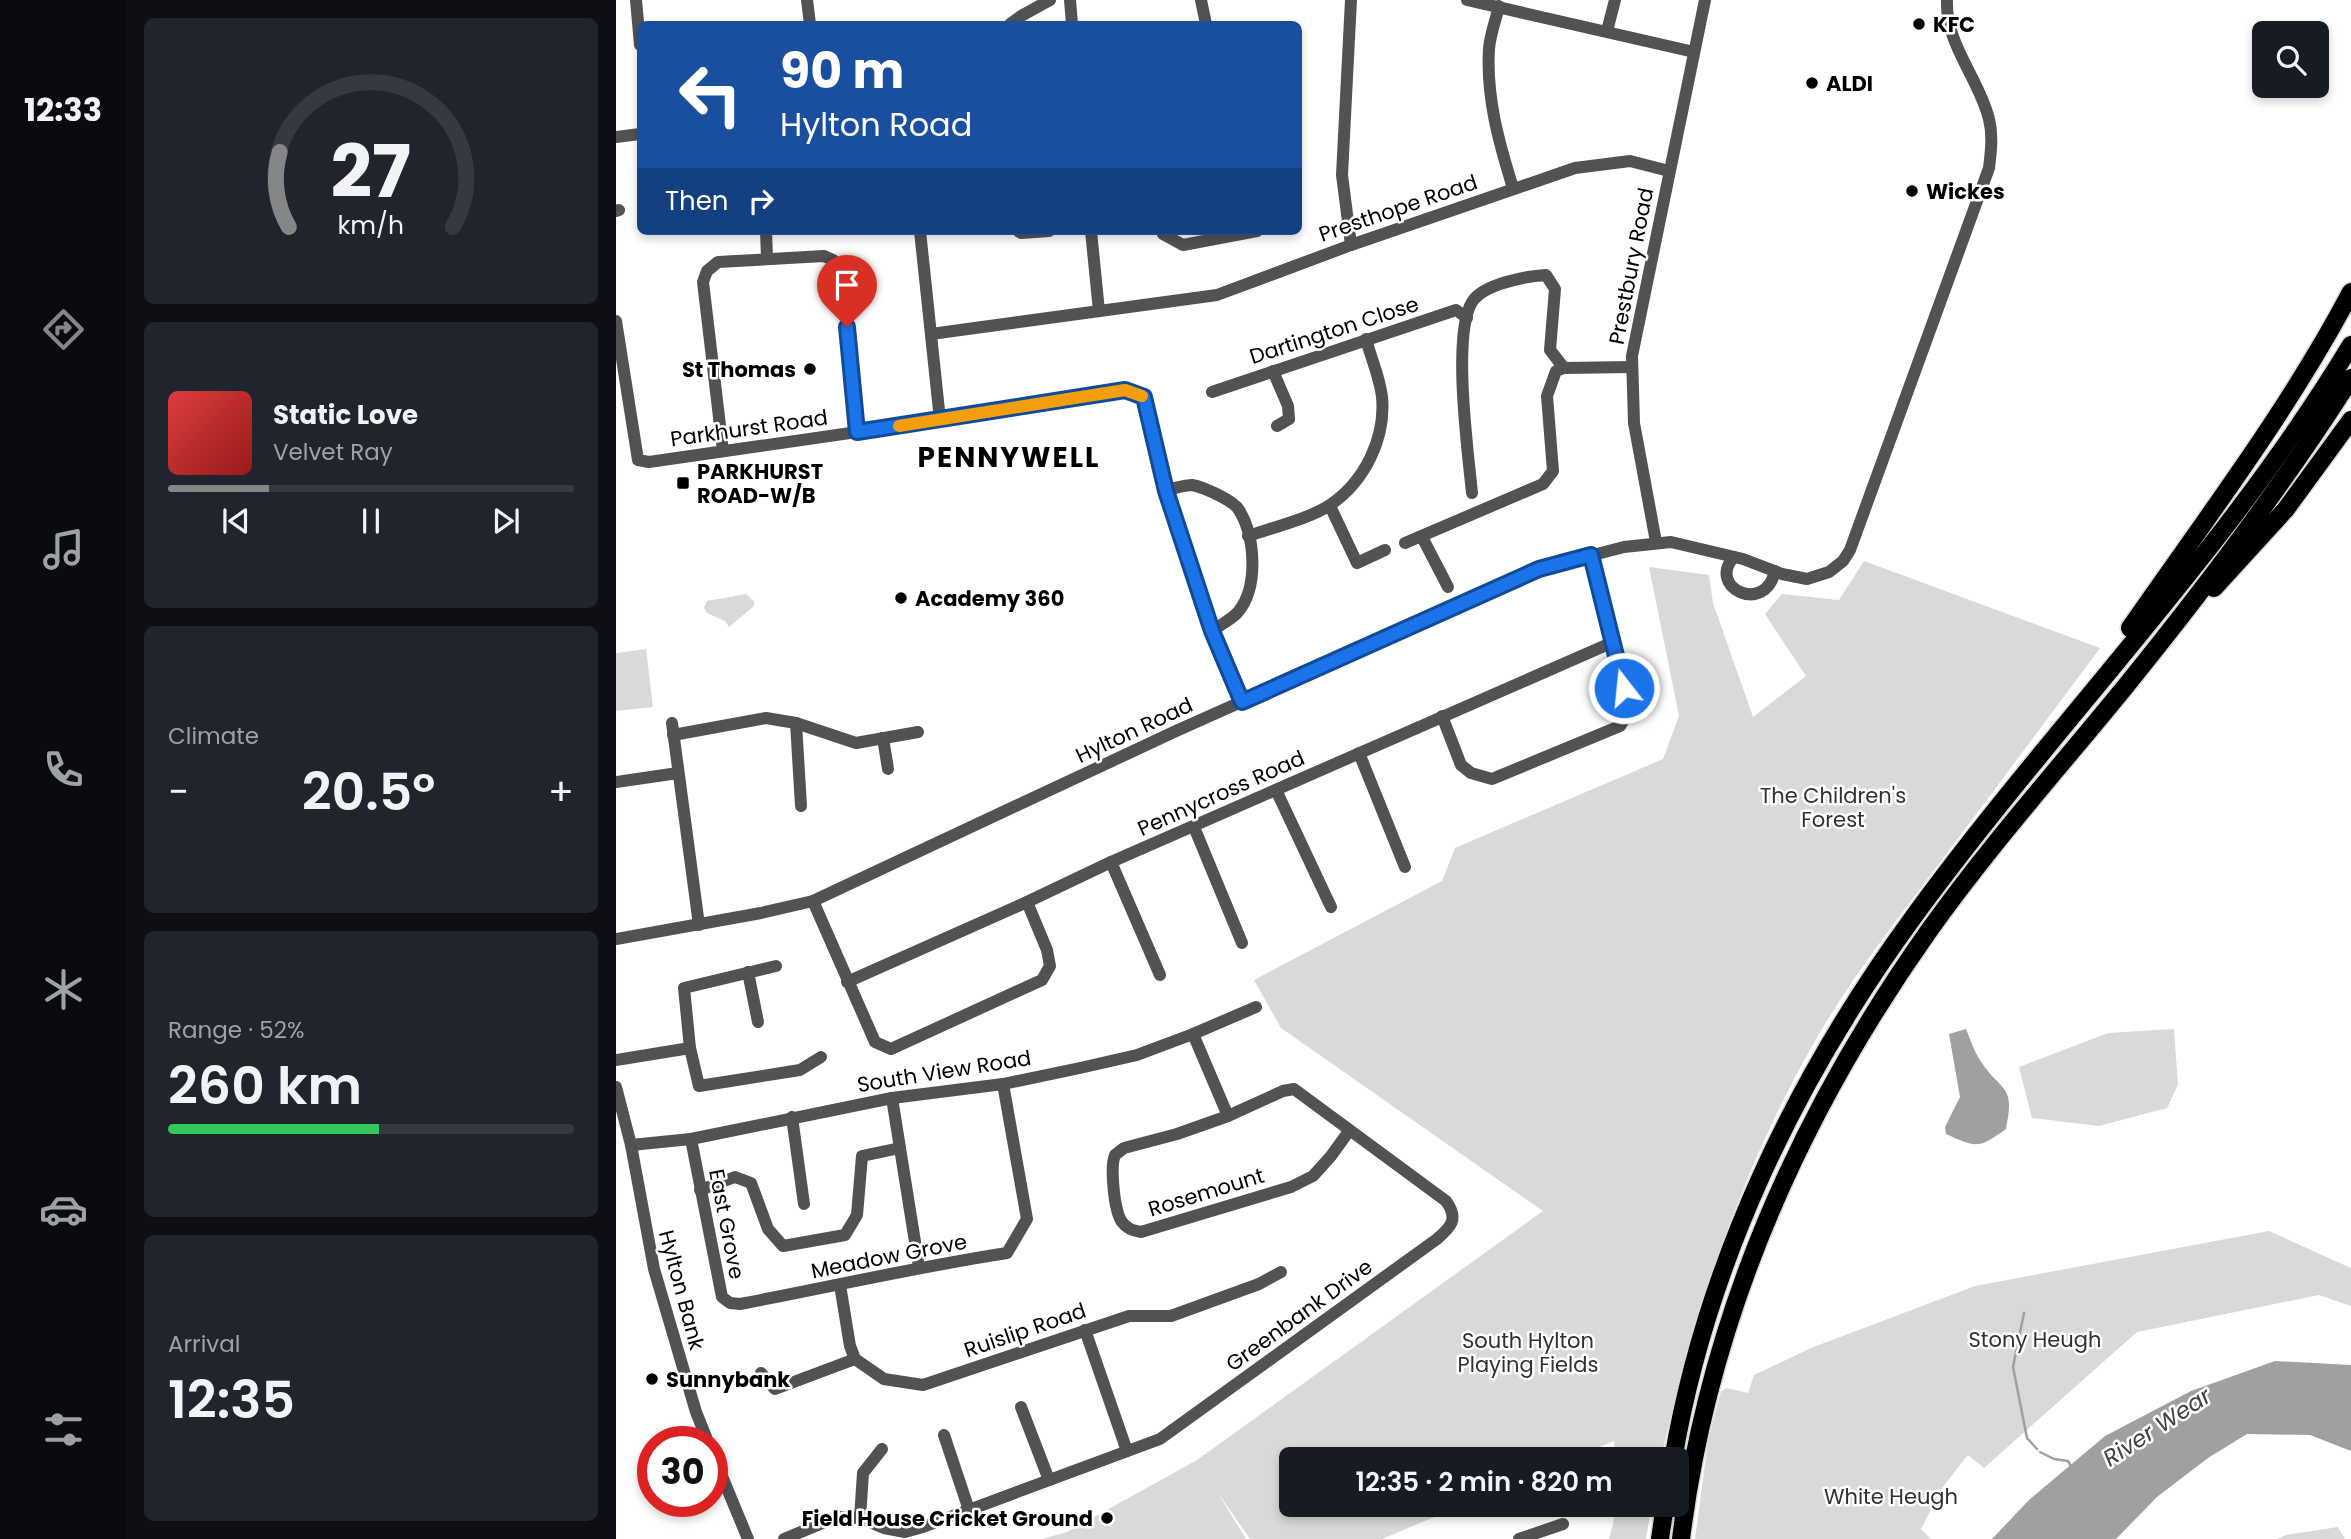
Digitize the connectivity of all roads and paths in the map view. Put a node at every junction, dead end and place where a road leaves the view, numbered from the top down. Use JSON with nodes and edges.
{"nodes":[{"id":1,"x":636,"y":0,"type":"edge"},
{"id":2,"x":807,"y":0,"type":"edge"},
{"id":3,"x":1051,"y":0,"type":"edge"},
{"id":4,"x":1070,"y":0,"type":"edge"},
{"id":5,"x":1201,"y":0,"type":"edge"},
{"id":6,"x":1351,"y":0,"type":"edge"},
{"id":7,"x":1467,"y":0,"type":"edge"},
{"id":8,"x":1615,"y":0,"type":"edge"},
{"id":9,"x":1705,"y":0,"type":"edge"},
{"id":10,"x":1947,"y":0,"type":"edge"},
{"id":11,"x":1499,"y":6,"type":"junction"},
{"id":12,"x":638,"y":21,"type":"edge"},
{"id":13,"x":810,"y":21,"type":"edge"},
{"id":14,"x":1014,"y":21,"type":"edge"},
{"id":15,"x":1072,"y":21,"type":"edge"},
{"id":16,"x":1205,"y":21,"type":"edge"},
{"id":17,"x":1607,"y":31,"type":"junction"},
{"id":18,"x":1694,"y":52,"type":"junction"},
{"id":19,"x":637,"y":134,"type":"edge"},
{"id":20,"x":616,"y":137,"type":"edge"},
{"id":21,"x":1669,"y":171,"type":"junction"},
{"id":22,"x":1513,"y":188,"type":"junction"},
{"id":23,"x":766,"y":235,"type":"edge"},
{"id":24,"x":920,"y":235,"type":"edge"},
{"id":25,"x":1091,"y":235,"type":"edge"},
{"id":26,"x":1165,"y":235,"type":"edge"},
{"id":27,"x":1236,"y":235,"type":"edge"},
{"id":28,"x":1351,"y":245,"type":"junction"},
{"id":29,"x":767,"y":258,"type":"junction"},
{"id":30,"x":2351,"y":292,"type":"edge"},
{"id":31,"x":1099,"y":310,"type":"junction"},
{"id":32,"x":1468,"y":318,"type":"junction"},
{"id":33,"x":616,"y":321,"type":"edge"},
{"id":34,"x":931,"y":334,"type":"junction"},
{"id":35,"x":1366,"y":339,"type":"junction"},
{"id":36,"x":2351,"y":345,"type":"edge"},
{"id":37,"x":1632,"y":367,"type":"junction"},
{"id":38,"x":1564,"y":368,"type":"junction"},
{"id":39,"x":1273,"y":371,"type":"junction"},
{"id":40,"x":2351,"y":378,"type":"edge"},
{"id":41,"x":1212,"y":392,"type":"dead end"},
{"id":42,"x":940,"y":420,"type":"junction"},
{"id":43,"x":2351,"y":420,"type":"edge"},
{"id":44,"x":1278,"y":426,"type":"dead end"},
{"id":45,"x":857,"y":432,"type":"junction"},
{"id":46,"x":723,"y":451,"type":"junction"},
{"id":47,"x":1166,"y":491,"type":"junction"},
{"id":48,"x":1472,"y":493,"type":"dead end"},
{"id":49,"x":1330,"y":506,"type":"junction"},
{"id":50,"x":1248,"y":536,"type":"junction"},
{"id":51,"x":1422,"y":537,"type":"junction"},
{"id":52,"x":1656,"y":542,"type":"junction"},
{"id":53,"x":1405,"y":543,"type":"dead end"},
{"id":54,"x":1385,"y":550,"type":"dead end"},
{"id":55,"x":1591,"y":555,"type":"junction"},
{"id":56,"x":1734,"y":557,"type":"junction"},
{"id":57,"x":1775,"y":571,"type":"junction"},
{"id":58,"x":1448,"y":587,"type":"dead end"},
{"id":59,"x":1212,"y":631,"type":"junction"},
{"id":60,"x":1611,"y":643,"type":"junction"},
{"id":61,"x":2126,"y":685,"type":"junction"},
{"id":62,"x":1242,"y":702,"type":"junction"},
{"id":63,"x":1442,"y":716,"type":"junction"},
{"id":64,"x":796,"y":723,"type":"junction"},
{"id":65,"x":918,"y":732,"type":"dead end"},
{"id":66,"x":2057,"y":733,"type":"junction"},
{"id":67,"x":883,"y":738,"type":"junction"},
{"id":68,"x":1359,"y":753,"type":"junction"},
{"id":69,"x":888,"y":769,"type":"dead end"},
{"id":70,"x":678,"y":773,"type":"junction"},
{"id":71,"x":616,"y":782,"type":"edge"},
{"id":72,"x":1276,"y":790,"type":"junction"},
{"id":73,"x":801,"y":806,"type":"dead end"},
{"id":74,"x":1194,"y":827,"type":"junction"},
{"id":75,"x":1111,"y":862,"type":"junction"},
{"id":76,"x":1405,"y":867,"type":"dead end"},
{"id":77,"x":813,"y":901,"type":"junction"},
{"id":78,"x":1027,"y":902,"type":"junction"},
{"id":79,"x":1331,"y":906,"type":"dead end"},
{"id":80,"x":699,"y":925,"type":"junction"},
{"id":81,"x":619,"y":941,"type":"edge"},
{"id":82,"x":1242,"y":943,"type":"dead end"},
{"id":83,"x":776,"y":966,"type":"dead end"},
{"id":84,"x":748,"y":972,"type":"junction"},
{"id":85,"x":1160,"y":975,"type":"dead end"},
{"id":86,"x":847,"y":982,"type":"junction"},
{"id":87,"x":1256,"y":1007,"type":"dead end"},
{"id":88,"x":758,"y":1022,"type":"dead end"},
{"id":89,"x":1193,"y":1034,"type":"junction"},
{"id":90,"x":690,"y":1048,"type":"junction"},
{"id":91,"x":821,"y":1057,"type":"dead end"},
{"id":92,"x":616,"y":1060,"type":"edge"},
{"id":93,"x":1003,"y":1084,"type":"junction"},
{"id":94,"x":616,"y":1087,"type":"edge"},
{"id":95,"x":892,"y":1097,"type":"junction"},
{"id":96,"x":1228,"y":1116,"type":"junction"},
{"id":97,"x":792,"y":1117,"type":"junction"},
{"id":98,"x":1349,"y":1130,"type":"junction"},
{"id":99,"x":691,"y":1139,"type":"junction"},
{"id":100,"x":631,"y":1145,"type":"junction"},
{"id":101,"x":900,"y":1148,"type":"junction"},
{"id":102,"x":1115,"y":1155,"type":"joint"},
{"id":103,"x":700,"y":1190,"type":"junction"},
{"id":104,"x":804,"y":1204,"type":"dead end"},
{"id":105,"x":919,"y":1267,"type":"junction"},
{"id":106,"x":1281,"y":1272,"type":"dead end"},
{"id":107,"x":840,"y":1285,"type":"junction"},
{"id":108,"x":740,"y":1304,"type":"joint"},
{"id":109,"x":1085,"y":1330,"type":"junction"},
{"id":110,"x":855,"y":1359,"type":"junction"},
{"id":111,"x":761,"y":1373,"type":"dead end"},
{"id":112,"x":1021,"y":1407,"type":"dead end"},
{"id":113,"x":702,"y":1426,"type":"edge"},
{"id":114,"x":944,"y":1435,"type":"dead end"},
{"id":115,"x":1676,"y":1447,"type":"edge"},
{"id":116,"x":882,"y":1449,"type":"dead end"},
{"id":117,"x":1127,"y":1451,"type":"junction"},
{"id":118,"x":848,"y":1470,"type":"dead end"},
{"id":119,"x":863,"y":1473,"type":"junction"},
{"id":120,"x":1049,"y":1480,"type":"junction"},
{"id":121,"x":728,"y":1491,"type":"edge"},
{"id":122,"x":969,"y":1510,"type":"junction"},
{"id":123,"x":1663,"y":1517,"type":"edge"},
{"id":124,"x":860,"y":1518,"type":"junction"},
{"id":125,"x":1563,"y":1524,"type":"dead end"},
{"id":126,"x":748,"y":1539,"type":"edge"},
{"id":127,"x":784,"y":1539,"type":"edge"},
{"id":128,"x":1520,"y":1539,"type":"edge"},
{"id":129,"x":1660,"y":1539,"type":"edge"},
{"id":130,"x":1681,"y":1539,"type":"edge"}],
"edges":[{"from":1,"to":12,"type":"street"},
{"from":2,"to":13,"type":"street"},
{"from":3,"to":14,"type":"street"},
{"from":4,"to":15,"type":"street"},
{"from":5,"to":16,"type":"street"},
{"from":6,"to":28,"type":"street"},
{"from":7,"to":11,"type":"street"},
{"from":8,"to":17,"type":"street"},
{"from":9,"to":18,"type":"street","name":"Prestbury Road"},
{"from":10,"to":57,"type":"street","name":"Hylton Road"},
{"from":11,"to":17,"type":"street"},
{"from":11,"to":22,"type":"street"},
{"from":17,"to":18,"type":"street"},
{"from":18,"to":21,"type":"street","name":"Prestbury Road"},
{"from":19,"to":20,"type":"street"},
{"from":21,"to":22,"type":"street","name":"Presthope Road"},
{"from":21,"to":37,"type":"street","name":"Prestbury Road"},
{"from":22,"to":28,"type":"street","name":"Presthope Road"},
{"from":23,"to":29,"type":"street"},
{"from":24,"to":34,"type":"street"},
{"from":25,"to":31,"type":"street"},
{"from":26,"to":27,"type":"street"},
{"from":28,"to":31,"type":"street","name":"Presthope Road"},
{"from":29,"to":45,"type":"street"},
{"from":29,"to":46,"type":"street"},
{"from":30,"to":66,"type":"highway"},
{"from":31,"to":34,"type":"street","name":"Presthope Road"},
{"from":32,"to":35,"type":"street","name":"Dartington Close"},
{"from":32,"to":38,"type":"street"},
{"from":32,"to":48,"type":"street"},
{"from":33,"to":46,"type":"street","name":"Parkhurst Road"},
{"from":34,"to":42,"type":"street"},
{"from":35,"to":39,"type":"street","name":"Dartington Close"},
{"from":35,"to":49,"type":"street"},
{"from":36,"to":66,"type":"highway"},
{"from":37,"to":38,"type":"street"},
{"from":37,"to":52,"type":"street","name":"Prestbury Road"},
{"from":38,"to":51,"type":"street"},
{"from":39,"to":41,"type":"street","name":"Dartington Close"},
{"from":39,"to":44,"type":"street"},
{"from":40,"to":61,"type":"highway"},
{"from":42,"to":45,"type":"street","name":"Parkhurst Road"},
{"from":42,"to":47,"type":"street","name":"Parkhurst Road"},
{"from":43,"to":61,"type":"highway"},
{"from":45,"to":46,"type":"street","name":"Parkhurst Road"},
{"from":47,"to":50,"type":"street"},
{"from":47,"to":59,"type":"street"},
{"from":49,"to":50,"type":"street"},
{"from":49,"to":54,"type":"street"},
{"from":50,"to":59,"type":"street"},
{"from":51,"to":53,"type":"street"},
{"from":51,"to":58,"type":"street"},
{"from":52,"to":55,"type":"street","name":"Hylton Road"},
{"from":52,"to":56,"type":"street","name":"Hylton Road"},
{"from":55,"to":60,"type":"street"},
{"from":55,"to":62,"type":"street","name":"Hylton Road"},
{"from":56,"to":57,"type":"street","name":"Hylton Road"},
{"from":56,"to":57,"type":"street"},
{"from":59,"to":62,"type":"street"},
{"from":60,"to":63,"type":"street","name":"Pennycross Road"},
{"from":60,"to":63,"type":"street"},
{"from":61,"to":130,"type":"highway"},
{"from":62,"to":77,"type":"street","name":"Hylton Road"},
{"from":63,"to":68,"type":"street","name":"Pennycross Road"},
{"from":64,"to":67,"type":"street"},
{"from":64,"to":70,"type":"street"},
{"from":64,"to":73,"type":"street"},
{"from":65,"to":67,"type":"street"},
{"from":66,"to":115,"type":"highway"},
{"from":67,"to":69,"type":"street"},
{"from":68,"to":72,"type":"street","name":"Pennycross Road"},
{"from":68,"to":76,"type":"street"},
{"from":70,"to":71,"type":"street"},
{"from":70,"to":80,"type":"street"},
{"from":72,"to":74,"type":"street","name":"Pennycross Road"},
{"from":72,"to":79,"type":"street"},
{"from":74,"to":75,"type":"street","name":"Pennycross Road"},
{"from":74,"to":82,"type":"street"},
{"from":75,"to":78,"type":"street","name":"Pennycross Road"},
{"from":75,"to":85,"type":"street"},
{"from":77,"to":80,"type":"street","name":"Hylton Road"},
{"from":77,"to":86,"type":"street"},
{"from":78,"to":86,"type":"street","name":"Pennycross Road"},
{"from":78,"to":86,"type":"street"},
{"from":80,"to":81,"type":"street","name":"Hylton Road"},
{"from":83,"to":84,"type":"street"},
{"from":84,"to":88,"type":"street"},
{"from":84,"to":90,"type":"street"},
{"from":87,"to":89,"type":"street","name":"South View Road"},
{"from":89,"to":93,"type":"street","name":"South View Road"},
{"from":89,"to":96,"type":"street"},
{"from":90,"to":91,"type":"street"},
{"from":90,"to":92,"type":"street"},
{"from":93,"to":95,"type":"street","name":"South View Road"},
{"from":93,"to":105,"type":"street","name":"Meadow Grove"},
{"from":94,"to":100,"type":"street","name":"Hylton Bank"},
{"from":95,"to":97,"type":"street","name":"South View Road"},
{"from":95,"to":101,"type":"street"},
{"from":96,"to":98,"type":"street","name":"Greenbank Drive"},
{"from":96,"to":102,"type":"street","name":"Greenbank Drive"},
{"from":97,"to":99,"type":"street","name":"South View Road"},
{"from":97,"to":104,"type":"street"},
{"from":98,"to":102,"type":"street","name":"Rosemount"},
{"from":98,"to":117,"type":"street","name":"Greenbank Drive"},
{"from":99,"to":100,"type":"street","name":"South View Road"},
{"from":99,"to":103,"type":"street","name":"East Grove"},
{"from":100,"to":113,"type":"street","name":"Hylton Bank"},
{"from":101,"to":103,"type":"street"},
{"from":101,"to":105,"type":"street"},
{"from":103,"to":108,"type":"street","name":"East Grove"},
{"from":105,"to":107,"type":"street","name":"Meadow Grove"},
{"from":106,"to":109,"type":"street","name":"Ruislip Road"},
{"from":107,"to":108,"type":"street","name":"Meadow Grove"},
{"from":107,"to":110,"type":"street"},
{"from":109,"to":110,"type":"street","name":"Ruislip Road"},
{"from":109,"to":117,"type":"street"},
{"from":110,"to":111,"type":"street"},
{"from":112,"to":120,"type":"street"},
{"from":114,"to":122,"type":"street"},
{"from":116,"to":119,"type":"street"},
{"from":117,"to":120,"type":"street","name":"Greenbank Drive"},
{"from":118,"to":119,"type":"street"},
{"from":119,"to":124,"type":"street"},
{"from":120,"to":122,"type":"street","name":"Greenbank Drive"},
{"from":121,"to":126,"type":"street"},
{"from":122,"to":124,"type":"street","name":"Greenbank Drive"},
{"from":123,"to":129,"type":"highway"},
{"from":124,"to":127,"type":"street","name":"Greenbank Drive"},
{"from":125,"to":128,"type":"street"}]}
